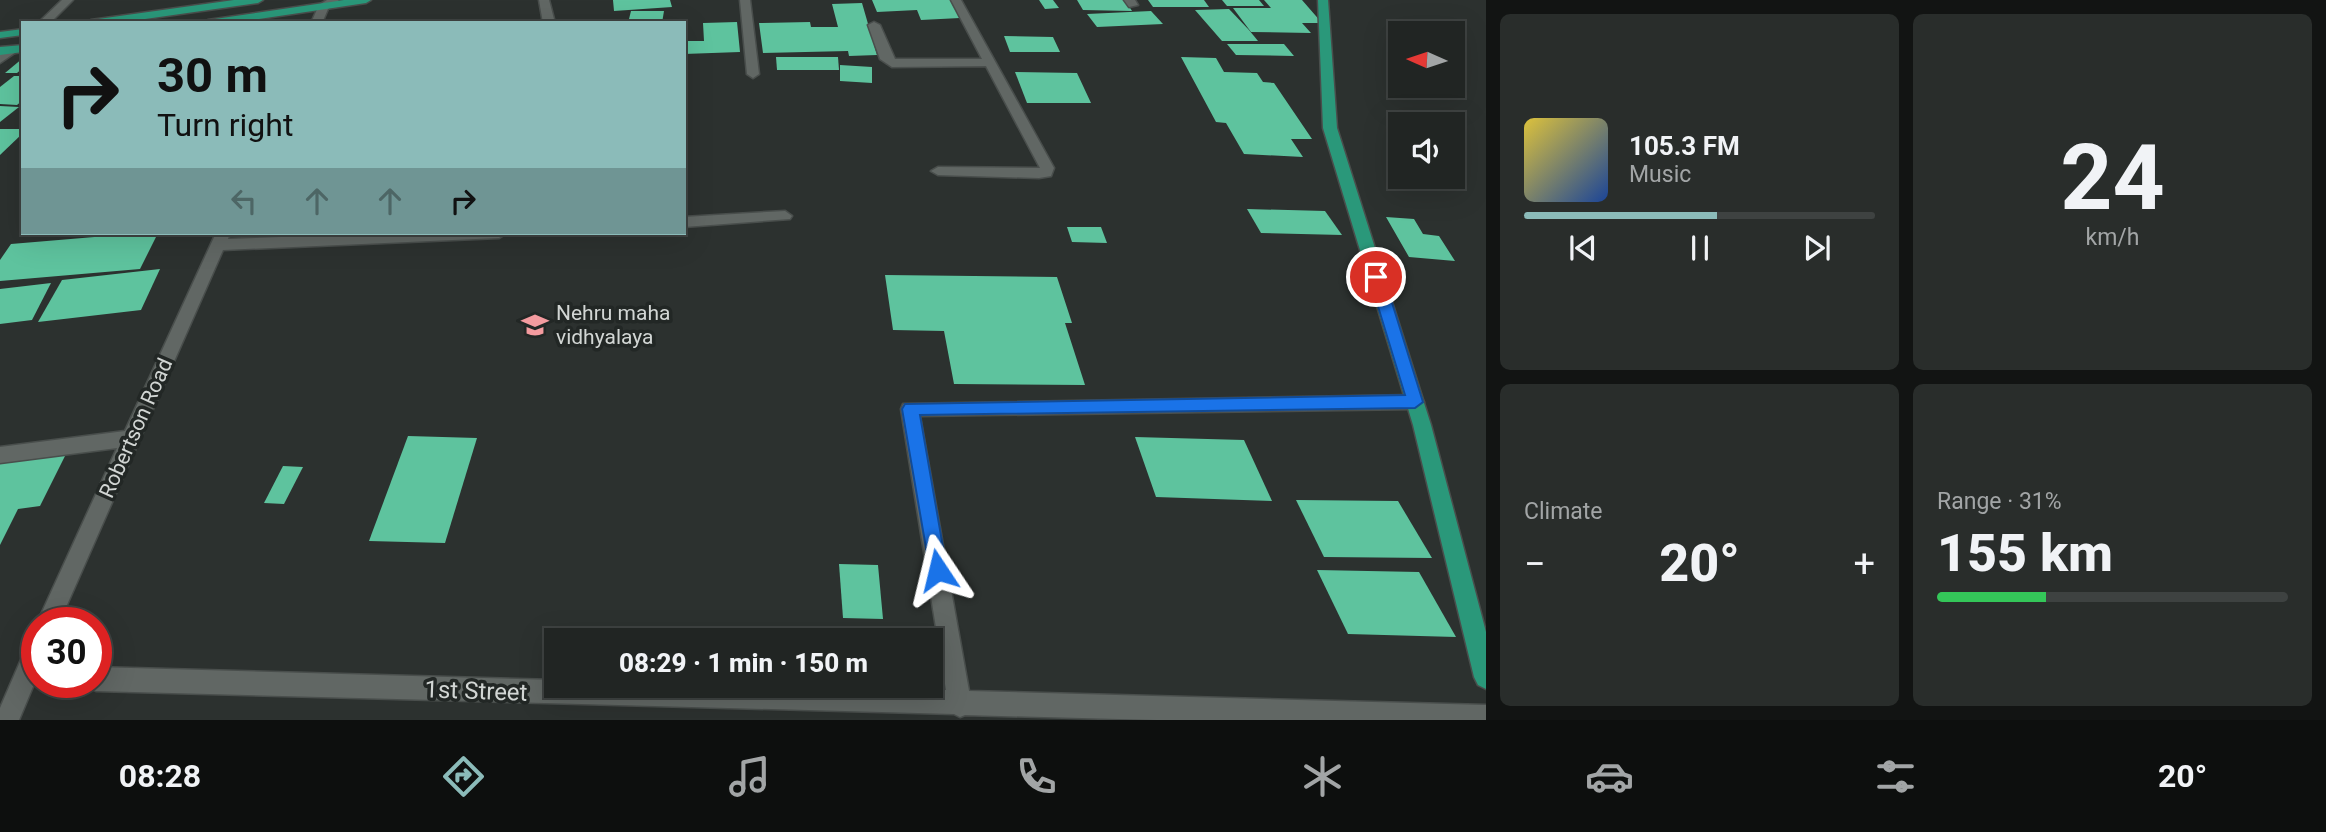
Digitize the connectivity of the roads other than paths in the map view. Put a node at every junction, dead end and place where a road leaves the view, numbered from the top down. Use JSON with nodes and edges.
{"nodes":[{"id":1,"x":68,"y":0,"type":"edge"},
{"id":2,"x":258,"y":0,"type":"edge"},
{"id":3,"x":334,"y":0,"type":"edge"},
{"id":4,"x":366,"y":0,"type":"edge"},
{"id":5,"x":544,"y":0,"type":"edge"},
{"id":6,"x":745,"y":0,"type":"edge"},
{"id":7,"x":956,"y":0,"type":"edge"},
{"id":8,"x":1323,"y":0,"type":"edge"},
{"id":9,"x":323,"y":7,"type":"junction"},
{"id":10,"x":45,"y":21,"type":"edge"},
{"id":11,"x":106,"y":21,"type":"edge"},
{"id":12,"x":222,"y":21,"type":"edge"},
{"id":13,"x":317,"y":21,"type":"edge"},
{"id":14,"x":549,"y":21,"type":"edge"},
{"id":15,"x":874,"y":24,"type":"dead end"},
{"id":16,"x":21,"y":32,"type":"edge"},
{"id":17,"x":0,"y":35,"type":"edge"},
{"id":18,"x":12,"y":50,"type":"edge"},
{"id":19,"x":0,"y":59,"type":"edge"},
{"id":20,"x":990,"y":62,"type":"junction"},
{"id":21,"x":753,"y":75,"type":"dead end"},
{"id":22,"x":938,"y":171,"type":"dead end"},
{"id":23,"x":785,"y":216,"type":"dead end"},
{"id":24,"x":686,"y":222,"type":"edge"},
{"id":25,"x":406,"y":235,"type":"edge"},
{"id":26,"x":220,"y":239,"type":"edge"},
{"id":27,"x":1415,"y":402,"type":"junction"},
{"id":28,"x":131,"y":438,"type":"junction"},
{"id":29,"x":0,"y":455,"type":"edge"},
{"id":30,"x":55,"y":607,"type":"edge"},
{"id":31,"x":1486,"y":677,"type":"edge"},
{"id":32,"x":112,"y":679,"type":"edge"},
{"id":33,"x":21,"y":693,"type":"edge"},
{"id":34,"x":960,"y":705,"type":"junction"},
{"id":35,"x":1486,"y":717,"type":"edge"},
{"id":36,"x":6,"y":720,"type":"edge"}],
"edges":[{"from":1,"to":10,"type":"street"},
{"from":2,"to":11,"type":"main road"},
{"from":3,"to":9,"type":"street"},
{"from":4,"to":9,"type":"main road"},
{"from":5,"to":14,"type":"street"},
{"from":6,"to":21,"type":"street"},
{"from":7,"to":20,"type":"street"},
{"from":8,"to":27,"type":"main road"},
{"from":9,"to":12,"type":"main road"},
{"from":9,"to":13,"type":"street"},
{"from":15,"to":20,"type":"street"},
{"from":16,"to":17,"type":"main road"},
{"from":18,"to":19,"type":"street"},
{"from":20,"to":22,"type":"street"},
{"from":23,"to":24,"type":"street"},
{"from":25,"to":26,"type":"street"},
{"from":26,"to":28,"type":"street","name":"Robertson Road"},
{"from":27,"to":31,"type":"main road"},
{"from":27,"to":34,"type":"street"},
{"from":28,"to":29,"type":"street"},
{"from":28,"to":30,"type":"street","name":"Robertson Road"},
{"from":32,"to":34,"type":"street","name":"1st Street"},
{"from":33,"to":36,"type":"street"},
{"from":34,"to":35,"type":"street","name":"1st Street"}]}
